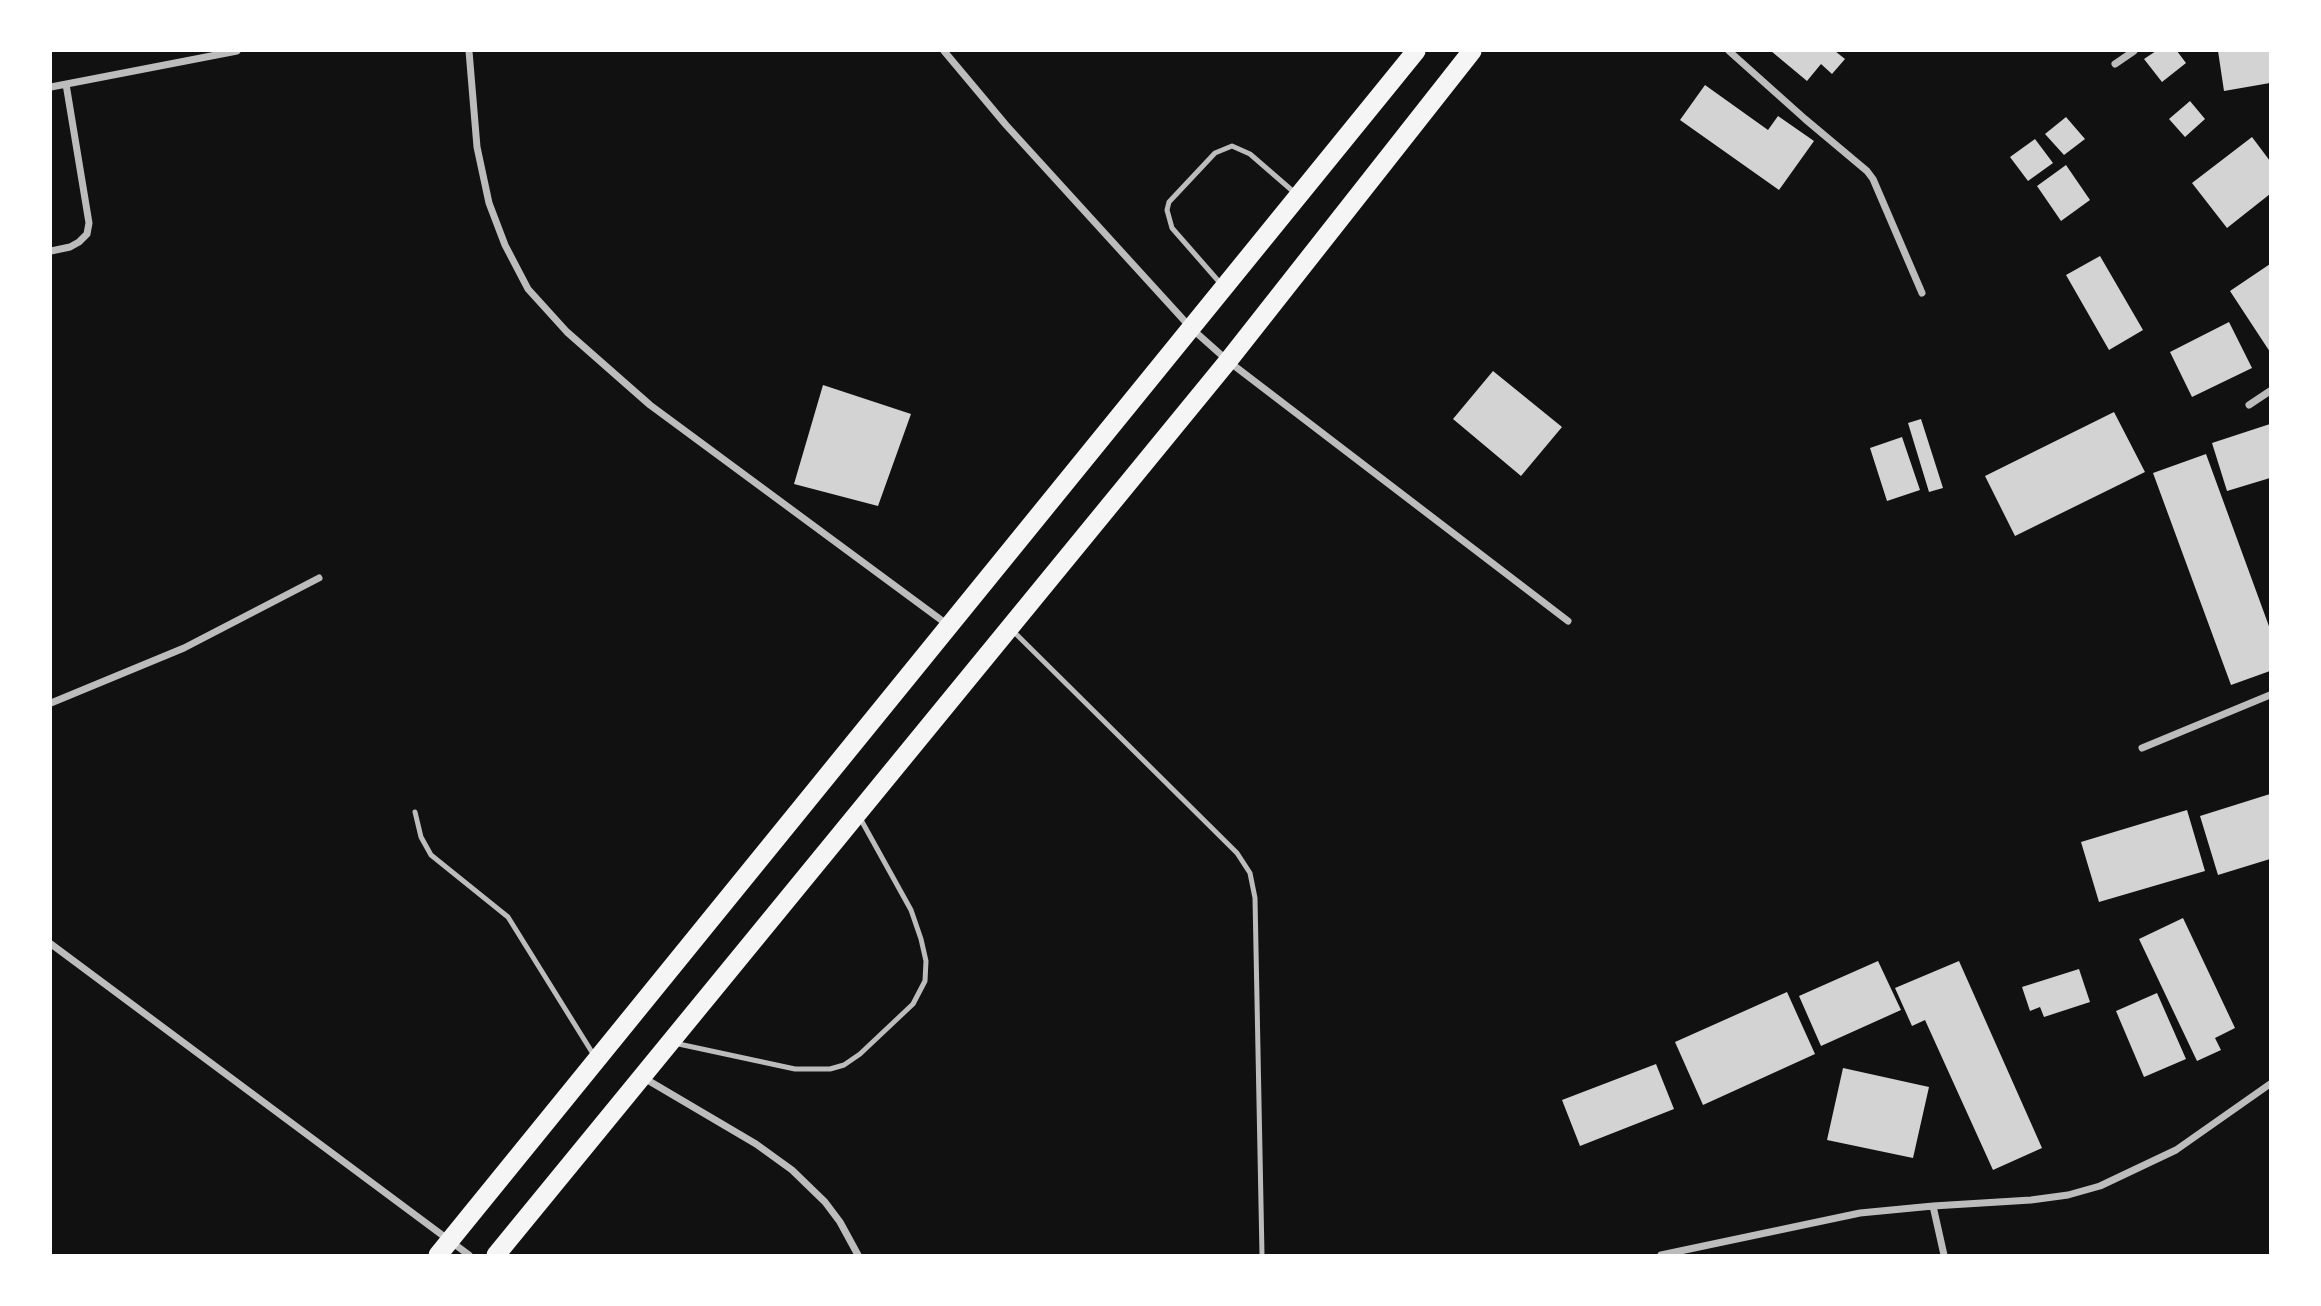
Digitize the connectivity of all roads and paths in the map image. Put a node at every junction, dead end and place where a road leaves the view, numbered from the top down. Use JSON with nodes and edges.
{"nodes":[{"id":1,"x":237,"y":51,"type":"edge"},
{"id":2,"x":469,"y":51,"type":"edge"},
{"id":3,"x":944,"y":51,"type":"edge"},
{"id":4,"x":1416,"y":51,"type":"edge"},
{"id":5,"x":1472,"y":51,"type":"edge"},
{"id":6,"x":1729,"y":51,"type":"edge"},
{"id":7,"x":2134,"y":51,"type":"edge"},
{"id":8,"x":2115,"y":64,"type":"dead end"},
{"id":9,"x":66,"y":84,"type":"junction"},
{"id":10,"x":51,"y":87,"type":"edge"},
{"id":11,"x":1298,"y":196,"type":"junction"},
{"id":12,"x":51,"y":251,"type":"edge"},
{"id":13,"x":1223,"y":286,"type":"junction"},
{"id":14,"x":1922,"y":293,"type":"dead end"},
{"id":15,"x":1191,"y":328,"type":"junction"},
{"id":16,"x":1228,"y":361,"type":"junction"},
{"id":17,"x":2270,"y":391,"type":"edge"},
{"id":18,"x":2249,"y":405,"type":"dead end"},
{"id":19,"x":319,"y":578,"type":"dead end"},
{"id":20,"x":1568,"y":621,"type":"dead end"},
{"id":21,"x":949,"y":625,"type":"junction"},
{"id":22,"x":1010,"y":628,"type":"junction"},
{"id":23,"x":2270,"y":695,"type":"edge"},
{"id":24,"x":51,"y":703,"type":"edge"},
{"id":25,"x":2142,"y":748,"type":"dead end"},
{"id":26,"x":415,"y":812,"type":"dead end"},
{"id":27,"x":858,"y":814,"type":"junction"},
{"id":28,"x":51,"y":944,"type":"edge"},
{"id":29,"x":671,"y":1042,"type":"junction"},
{"id":30,"x":597,"y":1060,"type":"junction"},
{"id":31,"x":643,"y":1077,"type":"junction"},
{"id":32,"x":2270,"y":1084,"type":"edge"},
{"id":33,"x":1933,"y":1206,"type":"junction"},
{"id":34,"x":444,"y":1249,"type":"edge"},
{"id":35,"x":469,"y":1255,"type":"edge"},
{"id":36,"x":496,"y":1255,"type":"edge"},
{"id":37,"x":858,"y":1255,"type":"edge"},
{"id":38,"x":1262,"y":1255,"type":"edge"},
{"id":39,"x":1661,"y":1255,"type":"edge"},
{"id":40,"x":1944,"y":1255,"type":"edge"}],
"edges":[{"from":1,"to":9,"type":"street"},
{"from":2,"to":21,"type":"street"},
{"from":3,"to":15,"type":"street"},
{"from":4,"to":11,"type":"highway"},
{"from":5,"to":16,"type":"highway"},
{"from":6,"to":14,"type":"street"},
{"from":7,"to":8,"type":"street"},
{"from":9,"to":10,"type":"street"},
{"from":9,"to":12,"type":"street"},
{"from":11,"to":13,"type":"highway"},
{"from":11,"to":13,"type":"lane"},
{"from":13,"to":15,"type":"highway"},
{"from":15,"to":16,"type":"street"},
{"from":15,"to":21,"type":"highway"},
{"from":16,"to":20,"type":"street"},
{"from":16,"to":22,"type":"highway"},
{"from":17,"to":18,"type":"street"},
{"from":19,"to":24,"type":"street"},
{"from":21,"to":30,"type":"highway"},
{"from":22,"to":27,"type":"highway"},
{"from":22,"to":38,"type":"lane"},
{"from":23,"to":25,"type":"street"},
{"from":26,"to":30,"type":"lane"},
{"from":27,"to":29,"type":"highway"},
{"from":27,"to":29,"type":"lane"},
{"from":28,"to":34,"type":"street"},
{"from":29,"to":31,"type":"highway"},
{"from":30,"to":34,"type":"highway"},
{"from":31,"to":36,"type":"highway"},
{"from":31,"to":37,"type":"street"},
{"from":32,"to":33,"type":"street"},
{"from":33,"to":39,"type":"street"},
{"from":33,"to":40,"type":"street"},
{"from":34,"to":35,"type":"street"}]}
